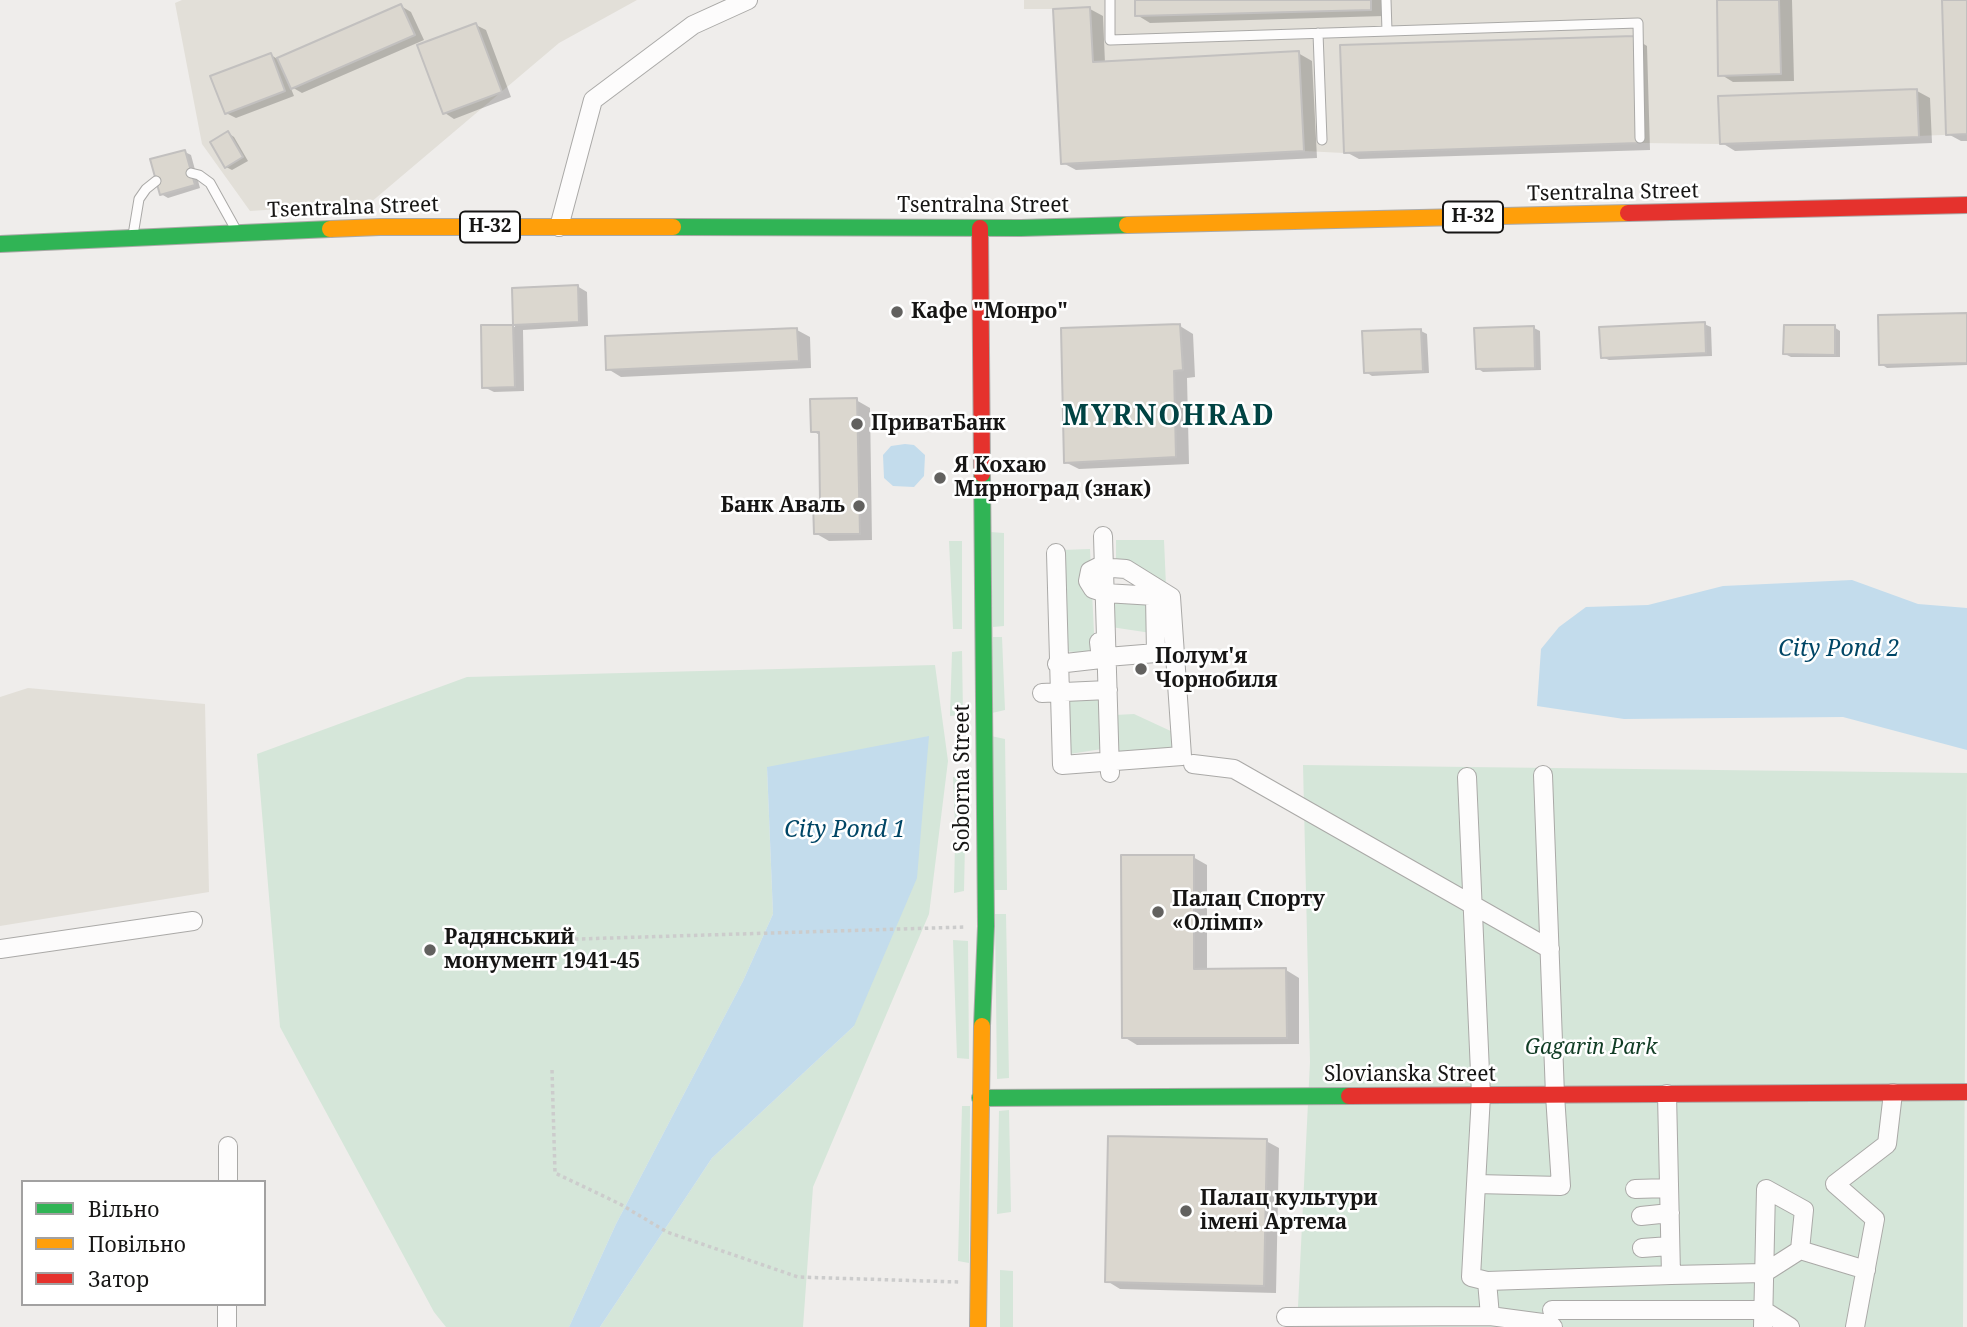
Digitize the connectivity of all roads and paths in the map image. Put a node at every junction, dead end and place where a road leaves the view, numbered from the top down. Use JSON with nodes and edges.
{"nodes":[{"id":1,"x":748,"y":0,"type":"edge"},
{"id":2,"x":1110,"y":0,"type":"edge"},
{"id":3,"x":1386,"y":0,"type":"edge"},
{"id":4,"x":1387,"y":31,"type":"junction"},
{"id":5,"x":1318,"y":33,"type":"junction"},
{"id":6,"x":1640,"y":138,"type":"dead end"},
{"id":7,"x":1322,"y":139,"type":"dead end"},
{"id":8,"x":191,"y":173,"type":"dead end"},
{"id":9,"x":156,"y":181,"type":"dead end"},
{"id":10,"x":1967,"y":205,"type":"edge"},
{"id":11,"x":559,"y":227,"type":"junction"},
{"id":12,"x":980,"y":228,"type":"junction"},
{"id":13,"x":238,"y":233,"type":"junction"},
{"id":14,"x":133,"y":238,"type":"junction"},
{"id":15,"x":2,"y":243,"type":"edge"},
{"id":16,"x":1103,"y":536,"type":"dead end"},
{"id":17,"x":1056,"y":553,"type":"dead end"},
{"id":18,"x":1105,"y":593,"type":"junction"},
{"id":19,"x":1163,"y":596,"type":"junction"},
{"id":20,"x":1106,"y":621,"type":"junction"},
{"id":21,"x":1175,"y":651,"type":"junction"},
{"id":22,"x":1156,"y":653,"type":"junction"},
{"id":23,"x":1107,"y":657,"type":"junction"},
{"id":24,"x":1057,"y":664,"type":"dead end"},
{"id":25,"x":1108,"y":690,"type":"junction"},
{"id":26,"x":1042,"y":693,"type":"dead end"},
{"id":27,"x":1193,"y":764,"type":"dead end"},
{"id":28,"x":1110,"y":773,"type":"dead end"},
{"id":29,"x":1544,"y":775,"type":"dead end"},
{"id":30,"x":1467,"y":777,"type":"dead end"},
{"id":31,"x":1473,"y":905,"type":"junction"},
{"id":32,"x":193,"y":921,"type":"dead end"},
{"id":33,"x":986,"y":926,"type":"junction"},
{"id":34,"x":449,"y":943,"type":"dead end"},
{"id":35,"x":0,"y":948,"type":"edge"},
{"id":36,"x":1550,"y":949,"type":"junction"},
{"id":37,"x":552,"y":1070,"type":"dead end"},
{"id":38,"x":1967,"y":1092,"type":"edge"},
{"id":39,"x":1893,"y":1093,"type":"junction"},
{"id":40,"x":1667,"y":1094,"type":"junction"},
{"id":41,"x":1481,"y":1095,"type":"junction"},
{"id":42,"x":1555,"y":1095,"type":"junction"},
{"id":43,"x":980,"y":1098,"type":"junction"},
{"id":44,"x":228,"y":1146,"type":"dead end"},
{"id":45,"x":228,"y":1180,"type":"edge"},
{"id":46,"x":1476,"y":1184,"type":"junction"},
{"id":47,"x":1669,"y":1188,"type":"junction"},
{"id":48,"x":1634,"y":1189,"type":"dead end"},
{"id":49,"x":1670,"y":1213,"type":"junction"},
{"id":50,"x":1641,"y":1216,"type":"dead end"},
{"id":51,"x":1670,"y":1246,"type":"junction"},
{"id":52,"x":1642,"y":1248,"type":"dead end"},
{"id":53,"x":1800,"y":1250,"type":"junction"},
{"id":54,"x":1866,"y":1270,"type":"junction"},
{"id":55,"x":1764,"y":1273,"type":"junction"},
{"id":56,"x":1671,"y":1275,"type":"junction"},
{"id":57,"x":1556,"y":1279,"type":"junction"},
{"id":58,"x":1487,"y":1281,"type":"junction"},
{"id":59,"x":978,"y":1282,"type":"junction"},
{"id":60,"x":227,"y":1306,"type":"edge"},
{"id":61,"x":1490,"y":1316,"type":"junction"},
{"id":62,"x":1286,"y":1317,"type":"dead end"},
{"id":63,"x":1763,"y":1318,"type":"edge"},
{"id":64,"x":1551,"y":1321,"type":"edge"},
{"id":65,"x":1381,"y":1322,"type":"edge"},
{"id":66,"x":1442,"y":1322,"type":"edge"},
{"id":67,"x":227,"y":1327,"type":"edge"},
{"id":68,"x":978,"y":1327,"type":"edge"},
{"id":69,"x":1790,"y":1327,"type":"edge"},
{"id":70,"x":1855,"y":1327,"type":"edge"}],
"edges":[{"from":1,"to":11,"type":"street"},
{"from":2,"to":5,"type":"lane"},
{"from":3,"to":4,"type":"lane"},
{"from":4,"to":5,"type":"lane"},
{"from":4,"to":6,"type":"lane"},
{"from":5,"to":7,"type":"lane"},
{"from":8,"to":13,"type":"lane"},
{"from":9,"to":14,"type":"lane"},
{"from":10,"to":12,"type":"street","name":"Tsentralna Street","number":"Н-32"},
{"from":11,"to":12,"type":"street","name":"Tsentralna Street","number":"Н-32"},
{"from":11,"to":13,"type":"street","name":"Tsentralna Street","number":"Н-32"},
{"from":12,"to":33,"type":"street","name":"Soborna Street"},
{"from":13,"to":14,"type":"street","name":"Tsentralna Street","number":"Н-32"},
{"from":14,"to":15,"type":"street","name":"Tsentralna Street","number":"Н-32"},
{"from":16,"to":18,"type":"street"},
{"from":17,"to":21,"type":"street"},
{"from":18,"to":19,"type":"street"},
{"from":18,"to":19,"type":"street"},
{"from":18,"to":20,"type":"street"},
{"from":19,"to":21,"type":"street"},
{"from":19,"to":22,"type":"street"},
{"from":20,"to":23,"type":"street"},
{"from":20,"to":24,"type":"street"},
{"from":21,"to":22,"type":"street"},
{"from":22,"to":23,"type":"street"},
{"from":23,"to":25,"type":"street"},
{"from":25,"to":26,"type":"street"},
{"from":25,"to":28,"type":"street"},
{"from":27,"to":31,"type":"street"},
{"from":29,"to":36,"type":"street"},
{"from":30,"to":31,"type":"street"},
{"from":31,"to":36,"type":"street"},
{"from":31,"to":41,"type":"street"},
{"from":32,"to":35,"type":"street"},
{"from":33,"to":34,"type":"path"},
{"from":33,"to":43,"type":"street","name":"Soborna Street"},
{"from":36,"to":42,"type":"street"},
{"from":37,"to":59,"type":"path"},
{"from":38,"to":39,"type":"street","name":"Slovianska Street"},
{"from":39,"to":40,"type":"street","name":"Slovianska Street"},
{"from":39,"to":54,"type":"street"},
{"from":40,"to":42,"type":"street","name":"Slovianska Street"},
{"from":40,"to":47,"type":"street"},
{"from":41,"to":42,"type":"street","name":"Slovianska Street"},
{"from":41,"to":43,"type":"street","name":"Slovianska Street"},
{"from":41,"to":46,"type":"street"},
{"from":42,"to":46,"type":"street"},
{"from":43,"to":59,"type":"street","name":"Soborna Street"},
{"from":44,"to":45,"type":"street"},
{"from":46,"to":58,"type":"street"},
{"from":47,"to":48,"type":"street"},
{"from":47,"to":49,"type":"street"},
{"from":49,"to":50,"type":"street"},
{"from":49,"to":51,"type":"street"},
{"from":51,"to":52,"type":"street"},
{"from":51,"to":56,"type":"street"},
{"from":53,"to":54,"type":"street"},
{"from":53,"to":55,"type":"street"},
{"from":53,"to":55,"type":"street"},
{"from":54,"to":70,"type":"street"},
{"from":55,"to":56,"type":"street"},
{"from":55,"to":63,"type":"street"},
{"from":56,"to":57,"type":"street"},
{"from":57,"to":58,"type":"street"},
{"from":57,"to":64,"type":"street"},
{"from":58,"to":61,"type":"street"},
{"from":59,"to":68,"type":"street","name":"Soborna Street"},
{"from":60,"to":67,"type":"street"},
{"from":61,"to":64,"type":"street"},
{"from":61,"to":66,"type":"street"},
{"from":62,"to":65,"type":"street"},
{"from":63,"to":64,"type":"street"},
{"from":63,"to":69,"type":"street"},
{"from":65,"to":66,"type":"street"}]}
